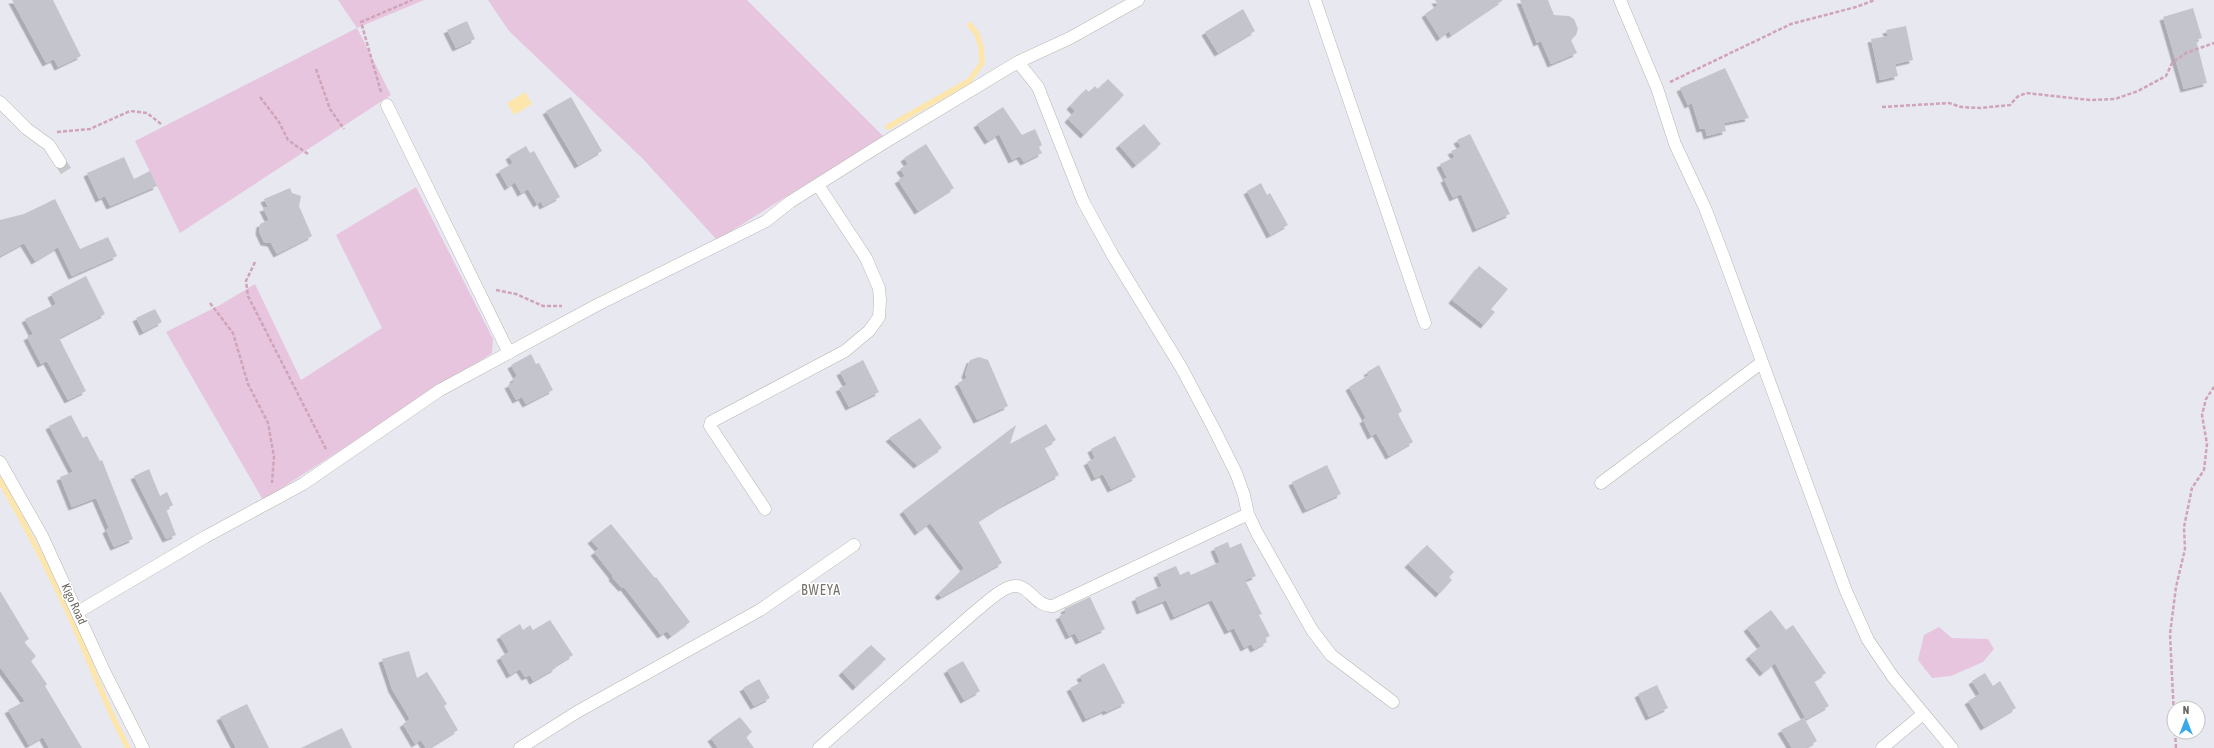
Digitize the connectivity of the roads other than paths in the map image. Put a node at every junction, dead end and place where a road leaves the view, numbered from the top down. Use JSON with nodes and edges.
{"nodes":[{"id":1,"x":1138,"y":0,"type":"edge"},
{"id":2,"x":1315,"y":0,"type":"edge"},
{"id":3,"x":1620,"y":0,"type":"edge"},
{"id":4,"x":1018,"y":62,"type":"junction"},
{"id":5,"x":0,"y":102,"type":"edge"},
{"id":6,"x":387,"y":106,"type":"road end"},
{"id":7,"x":60,"y":162,"type":"tunnel mouth"},
{"id":8,"x":818,"y":185,"type":"junction"},
{"id":9,"x":1425,"y":323,"type":"dead end"},
{"id":10,"x":508,"y":353,"type":"junction"},
{"id":11,"x":1761,"y":363,"type":"junction"},
{"id":12,"x":0,"y":462,"type":"edge"},
{"id":13,"x":1601,"y":483,"type":"dead end"},
{"id":14,"x":765,"y":509,"type":"dead end"},
{"id":15,"x":1248,"y":514,"type":"junction"},
{"id":16,"x":854,"y":545,"type":"dead end"},
{"id":17,"x":78,"y":612,"type":"junction"},
{"id":18,"x":1393,"y":702,"type":"dead end"},
{"id":19,"x":1923,"y":714,"type":"junction"},
{"id":20,"x":143,"y":748,"type":"edge"},
{"id":21,"x":520,"y":748,"type":"edge"},
{"id":22,"x":819,"y":748,"type":"edge"},
{"id":23,"x":1882,"y":748,"type":"edge"},
{"id":24,"x":1952,"y":748,"type":"edge"}],
"edges":[{"from":1,"to":4,"type":"street"},
{"from":2,"to":9,"type":"street"},
{"from":3,"to":11,"type":"street"},
{"from":4,"to":8,"type":"street"},
{"from":4,"to":15,"type":"street"},
{"from":5,"to":7,"type":"street"},
{"from":6,"to":10,"type":"street"},
{"from":8,"to":10,"type":"street"},
{"from":8,"to":14,"type":"street"},
{"from":10,"to":17,"type":"street"},
{"from":11,"to":13,"type":"street"},
{"from":11,"to":19,"type":"street"},
{"from":12,"to":17,"type":"street","name":"Kigo Road"},
{"from":15,"to":18,"type":"street"},
{"from":15,"to":22,"type":"street"},
{"from":16,"to":21,"type":"street"},
{"from":17,"to":20,"type":"street","name":"Kigo Road"},
{"from":19,"to":23,"type":"street"},
{"from":19,"to":24,"type":"street"}]}
